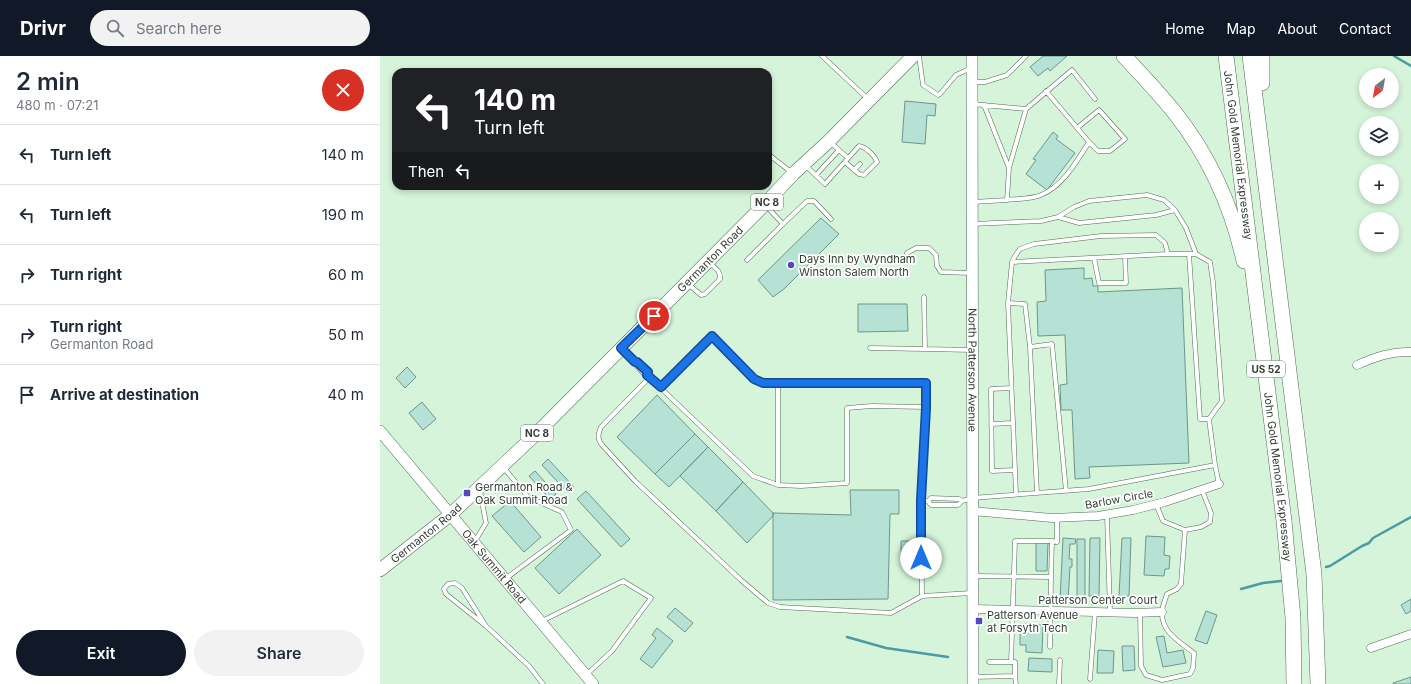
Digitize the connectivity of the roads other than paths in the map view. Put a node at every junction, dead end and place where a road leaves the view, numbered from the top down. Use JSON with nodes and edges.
{"nodes":[{"id":1,"x":822,"y":56,"type":"edge"},
{"id":2,"x":972,"y":56,"type":"edge"},
{"id":3,"x":1026,"y":56,"type":"edge"},
{"id":4,"x":1124,"y":56,"type":"edge"},
{"id":5,"x":1226,"y":56,"type":"edge"},
{"id":6,"x":1250,"y":56,"type":"edge"},
{"id":7,"x":1262,"y":56,"type":"edge"},
{"id":8,"x":911,"y":58,"type":"edge"},
{"id":9,"x":972,"y":68,"type":"junction"},
{"id":10,"x":972,"y":82,"type":"junction"},
{"id":11,"x":1046,"y":91,"type":"junction"},
{"id":12,"x":1095,"y":99,"type":"dead end"},
{"id":13,"x":869,"y":100,"type":"junction"},
{"id":14,"x":972,"y":104,"type":"junction"},
{"id":15,"x":984,"y":105,"type":"junction"},
{"id":16,"x":1026,"y":109,"type":"junction"},
{"id":17,"x":1078,"y":128,"type":"junction"},
{"id":18,"x":829,"y":141,"type":"junction"},
{"id":19,"x":1089,"y":142,"type":"junction"},
{"id":20,"x":839,"y":150,"type":"junction"},
{"id":21,"x":870,"y":153,"type":"junction"},
{"id":22,"x":772,"y":157,"type":"edge"},
{"id":23,"x":867,"y":157,"type":"dead end"},
{"id":24,"x":846,"y":160,"type":"junction"},
{"id":25,"x":804,"y":164,"type":"junction"},
{"id":26,"x":860,"y":164,"type":"dead end"},
{"id":27,"x":1009,"y":168,"type":"junction"},
{"id":28,"x":854,"y":170,"type":"junction"},
{"id":29,"x":1265,"y":170,"type":"junction"},
{"id":30,"x":793,"y":174,"type":"junction"},
{"id":31,"x":816,"y":175,"type":"junction"},
{"id":32,"x":1007,"y":200,"type":"junction"},
{"id":33,"x":972,"y":202,"type":"junction"},
{"id":34,"x":764,"y":205,"type":"junction"},
{"id":35,"x":1175,"y":210,"type":"junction"},
{"id":36,"x":1058,"y":217,"type":"junction"},
{"id":37,"x":831,"y":219,"type":"dead end"},
{"id":38,"x":782,"y":224,"type":"junction"},
{"id":39,"x":972,"y":224,"type":"junction"},
{"id":40,"x":907,"y":253,"type":"dead end"},
{"id":41,"x":1168,"y":254,"type":"junction"},
{"id":42,"x":1189,"y":254,"type":"junction"},
{"id":43,"x":1196,"y":254,"type":"junction"},
{"id":44,"x":1125,"y":256,"type":"junction"},
{"id":45,"x":1094,"y":258,"type":"junction"},
{"id":46,"x":747,"y":260,"type":"dead end"},
{"id":47,"x":708,"y":261,"type":"junction"},
{"id":48,"x":1012,"y":262,"type":"junction"},
{"id":49,"x":972,"y":273,"type":"junction"},
{"id":50,"x":686,"y":283,"type":"junction"},
{"id":51,"x":924,"y":297,"type":"dead end"},
{"id":52,"x":1008,"y":303,"type":"junction"},
{"id":53,"x":1030,"y":346,"type":"junction"},
{"id":54,"x":621,"y":348,"type":"junction"},
{"id":55,"x":870,"y":348,"type":"dead end"},
{"id":56,"x":924,"y":349,"type":"junction"},
{"id":57,"x":972,"y":350,"type":"junction"},
{"id":58,"x":1411,"y":352,"type":"edge"},
{"id":59,"x":1265,"y":359,"type":"junction"},
{"id":60,"x":1358,"y":364,"type":"dead end"},
{"id":61,"x":649,"y":376,"type":"junction"},
{"id":62,"x":778,"y":383,"type":"junction"},
{"id":63,"x":661,"y":387,"type":"junction"},
{"id":64,"x":1011,"y":388,"type":"junction"},
{"id":65,"x":926,"y":408,"type":"junction"},
{"id":66,"x":1209,"y":419,"type":"junction"},
{"id":67,"x":1013,"y":423,"type":"junction"},
{"id":68,"x":991,"y":424,"type":"junction"},
{"id":69,"x":380,"y":431,"type":"edge"},
{"id":70,"x":1215,"y":465,"type":"junction"},
{"id":71,"x":502,"y":466,"type":"junction"},
{"id":72,"x":1015,"y":470,"type":"junction"},
{"id":73,"x":1219,"y":484,"type":"joint"},
{"id":74,"x":778,"y":485,"type":"junction"},
{"id":75,"x":479,"y":488,"type":"junction"},
{"id":76,"x":1202,"y":490,"type":"junction"},
{"id":77,"x":1066,"y":491,"type":"junction"},
{"id":78,"x":1037,"y":493,"type":"junction"},
{"id":79,"x":1016,"y":494,"type":"junction"},
{"id":80,"x":921,"y":500,"type":"junction"},
{"id":81,"x":967,"y":500,"type":"junction"},
{"id":82,"x":1156,"y":504,"type":"junction"},
{"id":83,"x":972,"y":511,"type":"junction"},
{"id":84,"x":1107,"y":514,"type":"junction"},
{"id":85,"x":450,"y":515,"type":"junction"},
{"id":86,"x":1057,"y":518,"type":"junction"},
{"id":87,"x":1185,"y":530,"type":"junction"},
{"id":88,"x":1052,"y":541,"type":"junction"},
{"id":89,"x":473,"y":543,"type":"junction"},
{"id":90,"x":380,"y":570,"type":"edge"},
{"id":91,"x":972,"y":576,"type":"junction"},
{"id":92,"x":1013,"y":576,"type":"junction"},
{"id":93,"x":1052,"y":577,"type":"junction"},
{"id":94,"x":504,"y":579,"type":"junction"},
{"id":95,"x":973,"y":593,"type":"junction"},
{"id":96,"x":922,"y":596,"type":"junction"},
{"id":97,"x":972,"y":609,"type":"junction"},
{"id":98,"x":1014,"y":610,"type":"junction"},
{"id":99,"x":1051,"y":611,"type":"junction"},
{"id":100,"x":1095,"y":612,"type":"junction"},
{"id":101,"x":1110,"y":612,"type":"junction"},
{"id":102,"x":1162,"y":612,"type":"junction"},
{"id":103,"x":1140,"y":613,"type":"junction"},
{"id":104,"x":540,"y":622,"type":"junction"},
{"id":105,"x":486,"y":626,"type":"junction"},
{"id":106,"x":1411,"y":634,"type":"edge"},
{"id":107,"x":1050,"y":647,"type":"dead end"},
{"id":108,"x":1371,"y":648,"type":"dead end"},
{"id":109,"x":1060,"y":660,"type":"dead end"},
{"id":110,"x":989,"y":662,"type":"dead end"},
{"id":111,"x":1011,"y":662,"type":"junction"},
{"id":112,"x":1015,"y":676,"type":"junction"},
{"id":113,"x":1090,"y":679,"type":"dead end"},
{"id":114,"x":589,"y":680,"type":"edge"},
{"id":115,"x":973,"y":680,"type":"edge"},
{"id":116,"x":542,"y":684,"type":"edge"},
{"id":117,"x":1016,"y":684,"type":"edge"},
{"id":118,"x":1059,"y":684,"type":"edge"},
{"id":119,"x":1294,"y":684,"type":"edge"},
{"id":120,"x":1318,"y":684,"type":"edge"}],
"edges":[{"from":1,"to":13,"type":"lane"},
{"from":2,"to":9,"type":"main road","name":"North Patterson Avenue"},
{"from":3,"to":10,"type":"lane"},
{"from":4,"to":59,"type":"highway"},
{"from":5,"to":59,"type":"highway","name":"John Gold Memorial Expressway","number":"US 52"},
{"from":6,"to":29,"type":"highway","name":"John Gold Memorial Expressway","number":"US 52"},
{"from":7,"to":29,"type":"highway"},
{"from":8,"to":9,"type":"lane"},
{"from":8,"to":13,"type":"main road","name":"Germanton Road","number":"NC 8"},
{"from":9,"to":10,"type":"main road","name":"North Patterson Avenue"},
{"from":10,"to":14,"type":"main road","name":"North Patterson Avenue"},
{"from":11,"to":12,"type":"lane"},
{"from":11,"to":16,"type":"lane"},
{"from":11,"to":17,"type":"lane"},
{"from":13,"to":18,"type":"main road","name":"Germanton Road","number":"NC 8"},
{"from":14,"to":15,"type":"lane"},
{"from":14,"to":33,"type":"main road","name":"North Patterson Avenue"},
{"from":15,"to":16,"type":"lane"},
{"from":15,"to":27,"type":"lane"},
{"from":16,"to":27,"type":"lane"},
{"from":17,"to":19,"type":"lane"},
{"from":17,"to":19,"type":"lane"},
{"from":18,"to":20,"type":"lane"},
{"from":18,"to":25,"type":"main road","name":"Germanton Road","number":"NC 8"},
{"from":19,"to":32,"type":"lane"},
{"from":20,"to":24,"type":"lane"},
{"from":20,"to":31,"type":"lane"},
{"from":21,"to":23,"type":"lane"},
{"from":21,"to":24,"type":"lane"},
{"from":21,"to":28,"type":"lane"},
{"from":22,"to":30,"type":"lane"},
{"from":24,"to":28,"type":"lane"},
{"from":24,"to":31,"type":"lane"},
{"from":25,"to":30,"type":"main road","name":"Germanton Road","number":"NC 8"},
{"from":25,"to":31,"type":"lane"},
{"from":26,"to":28,"type":"lane"},
{"from":27,"to":32,"type":"lane"},
{"from":29,"to":120,"type":"highway","name":"John Gold Memorial Expressway","number":"US 52"},
{"from":30,"to":34,"type":"main road","name":"Germanton Road","number":"NC 8"},
{"from":32,"to":33,"type":"lane"},
{"from":33,"to":39,"type":"main road","name":"North Patterson Avenue"},
{"from":34,"to":38,"type":"lane"},
{"from":34,"to":47,"type":"main road","name":"Germanton Road","number":"NC 8"},
{"from":35,"to":36,"type":"lane"},
{"from":35,"to":36,"type":"lane"},
{"from":35,"to":43,"type":"lane"},
{"from":36,"to":39,"type":"lane"},
{"from":37,"to":38,"type":"lane"},
{"from":38,"to":46,"type":"lane"},
{"from":39,"to":49,"type":"main road","name":"North Patterson Avenue"},
{"from":40,"to":49,"type":"lane"},
{"from":41,"to":42,"type":"lane"},
{"from":41,"to":44,"type":"lane"},
{"from":41,"to":48,"type":"lane"},
{"from":42,"to":43,"type":"lane"},
{"from":42,"to":66,"type":"lane"},
{"from":43,"to":66,"type":"lane"},
{"from":44,"to":45,"type":"lane"},
{"from":44,"to":45,"type":"lane"},
{"from":45,"to":48,"type":"lane"},
{"from":47,"to":50,"type":"main road","name":"Germanton Road","number":"NC 8"},
{"from":47,"to":50,"type":"lane"},
{"from":48,"to":52,"type":"lane"},
{"from":49,"to":57,"type":"main road","name":"North Patterson Avenue"},
{"from":50,"to":54,"type":"main road","name":"Germanton Road","number":"NC 8"},
{"from":51,"to":56,"type":"lane"},
{"from":52,"to":53,"type":"lane"},
{"from":52,"to":64,"type":"lane"},
{"from":53,"to":77,"type":"lane"},
{"from":53,"to":78,"type":"lane"},
{"from":54,"to":61,"type":"lane"},
{"from":54,"to":71,"type":"main road","name":"Germanton Road","number":"NC 8"},
{"from":55,"to":56,"type":"lane"},
{"from":56,"to":57,"type":"lane"},
{"from":57,"to":81,"type":"main road","name":"North Patterson Avenue"},
{"from":58,"to":60,"type":"street"},
{"from":59,"to":119,"type":"highway","name":"John Gold Memorial Expressway","number":"US 52"},
{"from":61,"to":63,"type":"lane"},
{"from":61,"to":96,"type":"lane"},
{"from":62,"to":63,"type":"lane"},
{"from":62,"to":65,"type":"lane"},
{"from":62,"to":74,"type":"lane"},
{"from":63,"to":74,"type":"lane"},
{"from":64,"to":67,"type":"lane"},
{"from":64,"to":68,"type":"lane"},
{"from":65,"to":74,"type":"lane"},
{"from":65,"to":80,"type":"lane"},
{"from":66,"to":70,"type":"lane"},
{"from":67,"to":68,"type":"lane"},
{"from":67,"to":72,"type":"lane"},
{"from":68,"to":72,"type":"lane"},
{"from":69,"to":85,"type":"main road","name":"Oak Summit Road"},
{"from":70,"to":73,"type":"lane"},
{"from":70,"to":77,"type":"lane"},
{"from":71,"to":75,"type":"main road","name":"Germanton Road","number":"NC 8"},
{"from":71,"to":94,"type":"lane"},
{"from":72,"to":79,"type":"lane"},
{"from":73,"to":76,"type":"street","name":"Barlow Circle"},
{"from":75,"to":85,"type":"main road","name":"Germanton Road","number":"NC 8"},
{"from":75,"to":89,"type":"lane"},
{"from":76,"to":82,"type":"street","name":"Barlow Circle"},
{"from":76,"to":87,"type":"lane"},
{"from":77,"to":78,"type":"lane"},
{"from":78,"to":79,"type":"lane"},
{"from":79,"to":81,"type":"lane"},
{"from":80,"to":81,"type":"lane"},
{"from":80,"to":96,"type":"lane"},
{"from":81,"to":83,"type":"main road","name":"North Patterson Avenue"},
{"from":82,"to":84,"type":"street","name":"Barlow Circle"},
{"from":82,"to":87,"type":"lane"},
{"from":83,"to":86,"type":"street","name":"Barlow Circle"},
{"from":83,"to":91,"type":"main road","name":"North Patterson Avenue"},
{"from":84,"to":86,"type":"street","name":"Barlow Circle"},
{"from":84,"to":101,"type":"lane"},
{"from":85,"to":89,"type":"main road","name":"Oak Summit Road"},
{"from":85,"to":90,"type":"main road","name":"Germanton Road","number":"NC 8"},
{"from":86,"to":88,"type":"lane"},
{"from":87,"to":102,"type":"lane","name":"Patterson Center Court"},
{"from":88,"to":92,"type":"lane"},
{"from":88,"to":93,"type":"lane"},
{"from":89,"to":94,"type":"main road","name":"Oak Summit Road"},
{"from":91,"to":92,"type":"lane"},
{"from":91,"to":95,"type":"main road","name":"North Patterson Avenue"},
{"from":92,"to":93,"type":"lane"},
{"from":92,"to":98,"type":"lane"},
{"from":93,"to":99,"type":"lane"},
{"from":94,"to":104,"type":"main road","name":"Oak Summit Road"},
{"from":95,"to":96,"type":"lane"},
{"from":95,"to":97,"type":"main road","name":"North Patterson Avenue"},
{"from":97,"to":98,"type":"street","name":"Patterson Center Court"},
{"from":97,"to":115,"type":"main road","name":"North Patterson Avenue"},
{"from":98,"to":99,"type":"street","name":"Patterson Center Court"},
{"from":98,"to":111,"type":"lane"},
{"from":99,"to":100,"type":"street","name":"Patterson Center Court"},
{"from":99,"to":107,"type":"lane"},
{"from":100,"to":101,"type":"street","name":"Patterson Center Court"},
{"from":100,"to":113,"type":"lane"},
{"from":101,"to":103,"type":"street","name":"Patterson Center Court"},
{"from":102,"to":103,"type":"street","name":"Patterson Center Court"},
{"from":102,"to":103,"type":"lane"},
{"from":104,"to":114,"type":"main road","name":"Oak Summit Road"},
{"from":104,"to":114,"type":"lane"},
{"from":105,"to":105,"type":"lane"},
{"from":105,"to":116,"type":"lane"},
{"from":106,"to":108,"type":"street"},
{"from":109,"to":118,"type":"lane"},
{"from":110,"to":111,"type":"lane"},
{"from":111,"to":112,"type":"lane"},
{"from":112,"to":115,"type":"lane"},
{"from":112,"to":117,"type":"lane"}]}
